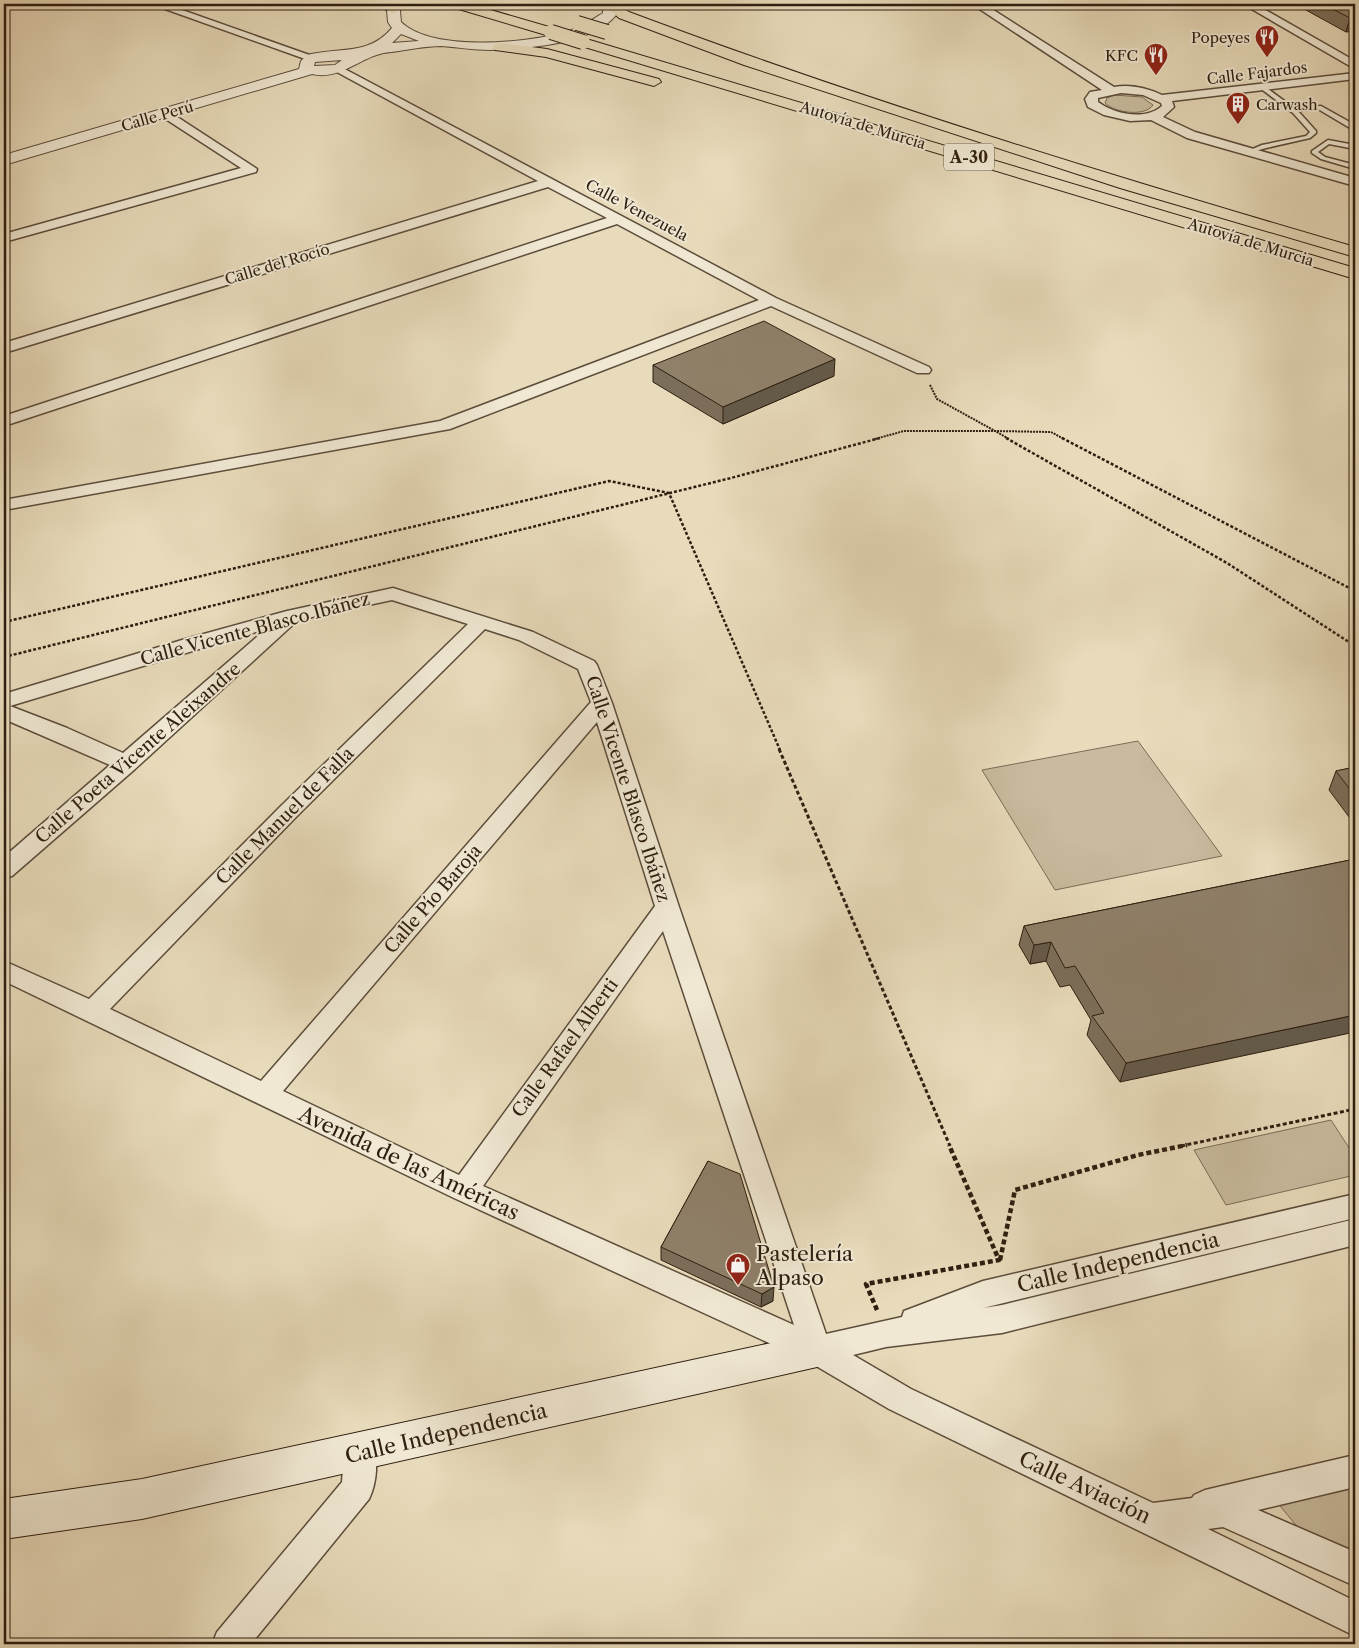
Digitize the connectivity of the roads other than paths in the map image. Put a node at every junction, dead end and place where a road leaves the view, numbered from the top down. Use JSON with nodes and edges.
{"nodes":[{"id":1,"x":156,"y":4,"type":"edge"},
{"id":2,"x":457,"y":4,"type":"edge"},
{"id":3,"x":609,"y":4,"type":"edge"},
{"id":4,"x":977,"y":4,"type":"edge"},
{"id":5,"x":1248,"y":4,"type":"edge"},
{"id":6,"x":391,"y":6,"type":"edge"},
{"id":7,"x":573,"y":22,"type":"dead end"},
{"id":8,"x":399,"y":28,"type":"junction"},
{"id":9,"x":612,"y":34,"type":"dead end"},
{"id":10,"x":442,"y":43,"type":"junction"},
{"id":11,"x":500,"y":47,"type":"junction"},
{"id":12,"x":703,"y":60,"type":"dead end"},
{"id":13,"x":311,"y":64,"type":"junction"},
{"id":14,"x":1355,"y":66,"type":"edge"},
{"id":15,"x":339,"y":69,"type":"junction"},
{"id":16,"x":1355,"y":76,"type":"edge"},
{"id":17,"x":672,"y":86,"type":"dead end"},
{"id":18,"x":1262,"y":87,"type":"junction"},
{"id":19,"x":1110,"y":90,"type":"junction"},
{"id":20,"x":1163,"y":98,"type":"junction"},
{"id":21,"x":730,"y":102,"type":"dead end"},
{"id":22,"x":1292,"y":110,"type":"junction"},
{"id":23,"x":165,"y":113,"type":"junction"},
{"id":24,"x":1152,"y":116,"type":"junction"},
{"id":25,"x":1355,"y":127,"type":"edge"},
{"id":26,"x":1355,"y":147,"type":"edge"},
{"id":27,"x":1250,"y":152,"type":"junction"},
{"id":28,"x":4,"y":160,"type":"edge"},
{"id":29,"x":1355,"y":167,"type":"edge"},
{"id":30,"x":550,"y":182,"type":"junction"},
{"id":31,"x":1355,"y":182,"type":"edge"},
{"id":32,"x":1125,"y":184,"type":"junction"},
{"id":33,"x":619,"y":219,"type":"junction"},
{"id":34,"x":1210,"y":230,"type":"junction"},
{"id":35,"x":4,"y":238,"type":"edge"},
{"id":36,"x":1355,"y":252,"type":"edge"},
{"id":37,"x":1355,"y":274,"type":"edge"},
{"id":38,"x":771,"y":301,"type":"junction"},
{"id":39,"x":4,"y":348,"type":"edge"},
{"id":40,"x":923,"y":370,"type":"road end"},
{"id":41,"x":4,"y":422,"type":"edge"},
{"id":42,"x":4,"y":505,"type":"edge"},
{"id":43,"x":294,"y":615,"type":"junction"},
{"id":44,"x":480,"y":622,"type":"junction"},
{"id":45,"x":4,"y":701,"type":"edge"},
{"id":46,"x":602,"y":703,"type":"junction"},
{"id":47,"x":4,"y":711,"type":"edge"},
{"id":48,"x":127,"y":764,"type":"junction"},
{"id":49,"x":4,"y":870,"type":"edge"},
{"id":50,"x":667,"y":907,"type":"junction"},
{"id":51,"x":4,"y":970,"type":"edge"},
{"id":52,"x":92,"y":1012,"type":"junction"},
{"id":53,"x":264,"y":1095,"type":"junction"},
{"id":54,"x":464,"y":1190,"type":"junction"},
{"id":55,"x":1355,"y":1206,"type":"edge"},
{"id":56,"x":1355,"y":1232,"type":"edge"},
{"id":57,"x":886,"y":1333,"type":"junction"},
{"id":58,"x":817,"y":1350,"type":"junction"},
{"id":59,"x":360,"y":1452,"type":"junction"},
{"id":60,"x":1355,"y":1471,"type":"edge"},
{"id":61,"x":4,"y":1519,"type":"edge"},
{"id":62,"x":1152,"y":1519,"type":"junction"},
{"id":63,"x":1355,"y":1568,"type":"edge"},
{"id":64,"x":1355,"y":1619,"type":"edge"},
{"id":65,"x":229,"y":1644,"type":"edge"}],
"edges":[{"from":1,"to":13,"type":"street"},
{"from":2,"to":34,"type":"highway","name":"Autovía de Murcia","number":"A-30","bridge":true},
{"from":3,"to":11,"type":"street"},
{"from":3,"to":32,"type":"highway"},
{"from":4,"to":19,"type":"street"},
{"from":5,"to":14,"type":"street"},
{"from":6,"to":8,"type":"street"},
{"from":7,"to":9,"type":"highway","bridge":true},
{"from":8,"to":10,"type":"street"},
{"from":8,"to":13,"type":"street","name":"Calle Perú"},
{"from":10,"to":11,"type":"street"},
{"from":10,"to":15,"type":"street","name":"Calle Perú"},
{"from":11,"to":17,"type":"highway"},
{"from":12,"to":32,"type":"highway","name":"Autovía de Murcia","number":"A-30"},
{"from":13,"to":15,"type":"street","name":"Calle Perú"},
{"from":13,"to":23,"type":"street","name":"Calle Perú"},
{"from":15,"to":30,"type":"street","name":"Calle Venezuela"},
{"from":16,"to":18,"type":"street","name":"Calle Fajardos"},
{"from":18,"to":20,"type":"street","name":"Calle Fajardos"},
{"from":18,"to":22,"type":"lane"},
{"from":19,"to":20,"type":"street"},
{"from":19,"to":24,"type":"street"},
{"from":20,"to":24,"type":"street"},
{"from":21,"to":34,"type":"highway"},
{"from":22,"to":25,"type":"lane"},
{"from":22,"to":27,"type":"lane"},
{"from":23,"to":28,"type":"street","name":"Calle Perú"},
{"from":23,"to":35,"type":"street"},
{"from":24,"to":27,"type":"street"},
{"from":26,"to":29,"type":"lane"},
{"from":27,"to":31,"type":"street"},
{"from":30,"to":33,"type":"street","name":"Calle Venezuela"},
{"from":30,"to":39,"type":"street","name":"Calle del Rocío"},
{"from":32,"to":36,"type":"highway","name":"Autovía de Murcia","number":"A-30"},
{"from":33,"to":38,"type":"street","name":"Calle Venezuela"},
{"from":33,"to":41,"type":"street"},
{"from":34,"to":37,"type":"highway","name":"Autovía de Murcia","number":"A-30"},
{"from":38,"to":40,"type":"street","name":"Calle Venezuela"},
{"from":38,"to":42,"type":"street"},
{"from":43,"to":44,"type":"street","name":"Calle Vicente Blasco Ibáñez"},
{"from":43,"to":45,"type":"street","name":"Calle Vicente Blasco Ibáñez"},
{"from":43,"to":48,"type":"street","name":"Calle Poeta Vicente Aleixandre"},
{"from":44,"to":46,"type":"street","name":"Calle Vicente Blasco Ibáñez"},
{"from":44,"to":52,"type":"street","name":"Calle Manuel de Falla"},
{"from":46,"to":50,"type":"street","name":"Calle Vicente Blasco Ibáñez"},
{"from":46,"to":53,"type":"street","name":"Calle Pío Baroja"},
{"from":47,"to":48,"type":"street"},
{"from":48,"to":49,"type":"street","name":"Calle Poeta Vicente Aleixandre"},
{"from":50,"to":54,"type":"street","name":"Calle Rafael Alberti"},
{"from":50,"to":58,"type":"street","name":"Calle Vicente Blasco Ibáñez"},
{"from":51,"to":52,"type":"street","name":"Avenida de las Américas"},
{"from":52,"to":53,"type":"street","name":"Avenida de las Américas"},
{"from":53,"to":54,"type":"street","name":"Avenida de las Américas"},
{"from":54,"to":58,"type":"street","name":"Avenida de las Américas"},
{"from":55,"to":57,"type":"street","name":"Calle Independencia"},
{"from":56,"to":57,"type":"street","name":"Calle Independencia"},
{"from":57,"to":58,"type":"street","name":"Calle Independencia"},
{"from":58,"to":59,"type":"street","name":"Calle Independencia"},
{"from":58,"to":62,"type":"street","name":"Calle Aviación"},
{"from":59,"to":61,"type":"street","name":"Calle Independencia"},
{"from":59,"to":65,"type":"street"},
{"from":60,"to":62,"type":"street"},
{"from":62,"to":63,"type":"street"},
{"from":62,"to":64,"type":"street","name":"Calle Aviación"}]}
